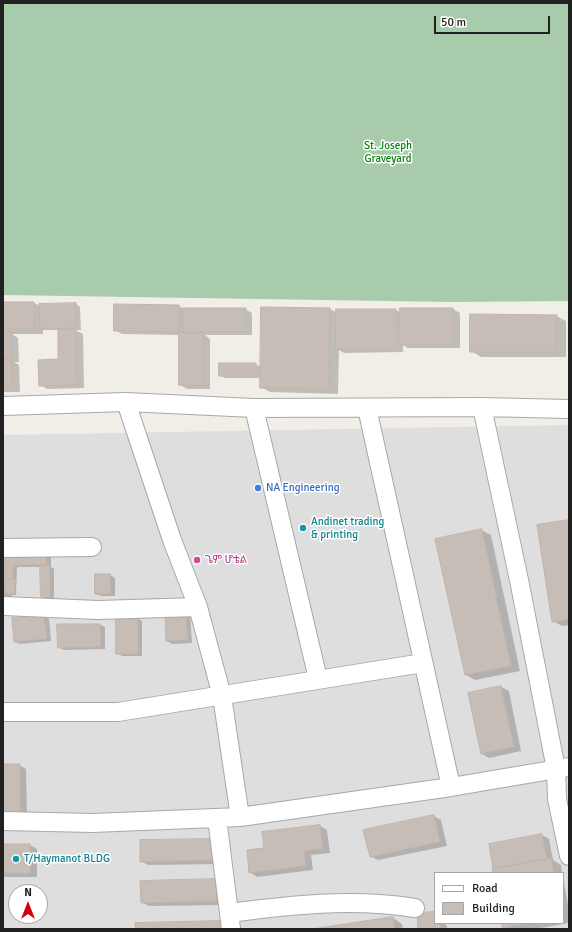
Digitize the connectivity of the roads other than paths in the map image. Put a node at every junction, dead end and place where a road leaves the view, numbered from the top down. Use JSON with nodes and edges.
{"nodes":[{"id":1,"x":126,"y":402,"type":"junction"},
{"id":2,"x":3,"y":406,"type":"edge"},
{"id":3,"x":482,"y":407,"type":"junction"},
{"id":4,"x":254,"y":408,"type":"junction"},
{"id":5,"x":367,"y":408,"type":"junction"},
{"id":6,"x":569,"y":408,"type":"edge"},
{"id":7,"x":92,"y":547,"type":"dead end"},
{"id":8,"x":3,"y":548,"type":"edge"},
{"id":9,"x":3,"y":606,"type":"edge"},
{"id":10,"x":198,"y":607,"type":"junction"},
{"id":11,"x":423,"y":663,"type":"junction"},
{"id":12,"x":318,"y":679,"type":"junction"},
{"id":13,"x":222,"y":696,"type":"junction"},
{"id":14,"x":3,"y":712,"type":"edge"},
{"id":15,"x":562,"y":768,"type":"edge"},
{"id":16,"x":451,"y":787,"type":"junction"},
{"id":17,"x":240,"y":817,"type":"junction"},
{"id":18,"x":217,"y":818,"type":"junction"},
{"id":19,"x":3,"y":821,"type":"edge"},
{"id":20,"x":569,"y":856,"type":"edge"},
{"id":21,"x":415,"y":908,"type":"dead end"},
{"id":22,"x":230,"y":921,"type":"edge"}],
"edges":[{"from":1,"to":2,"type":"street"},
{"from":1,"to":4,"type":"street"},
{"from":1,"to":10,"type":"street"},
{"from":3,"to":5,"type":"street"},
{"from":3,"to":6,"type":"street"},
{"from":3,"to":15,"type":"street"},
{"from":4,"to":5,"type":"street"},
{"from":4,"to":12,"type":"street"},
{"from":5,"to":11,"type":"street"},
{"from":7,"to":8,"type":"street"},
{"from":9,"to":10,"type":"street"},
{"from":10,"to":13,"type":"street"},
{"from":11,"to":12,"type":"street"},
{"from":11,"to":16,"type":"street"},
{"from":12,"to":13,"type":"street"},
{"from":13,"to":14,"type":"street"},
{"from":13,"to":17,"type":"street"},
{"from":15,"to":16,"type":"street"},
{"from":15,"to":20,"type":"street"},
{"from":16,"to":17,"type":"street"},
{"from":17,"to":18,"type":"street"},
{"from":18,"to":19,"type":"street"},
{"from":18,"to":22,"type":"street"},
{"from":21,"to":22,"type":"street"}]}
